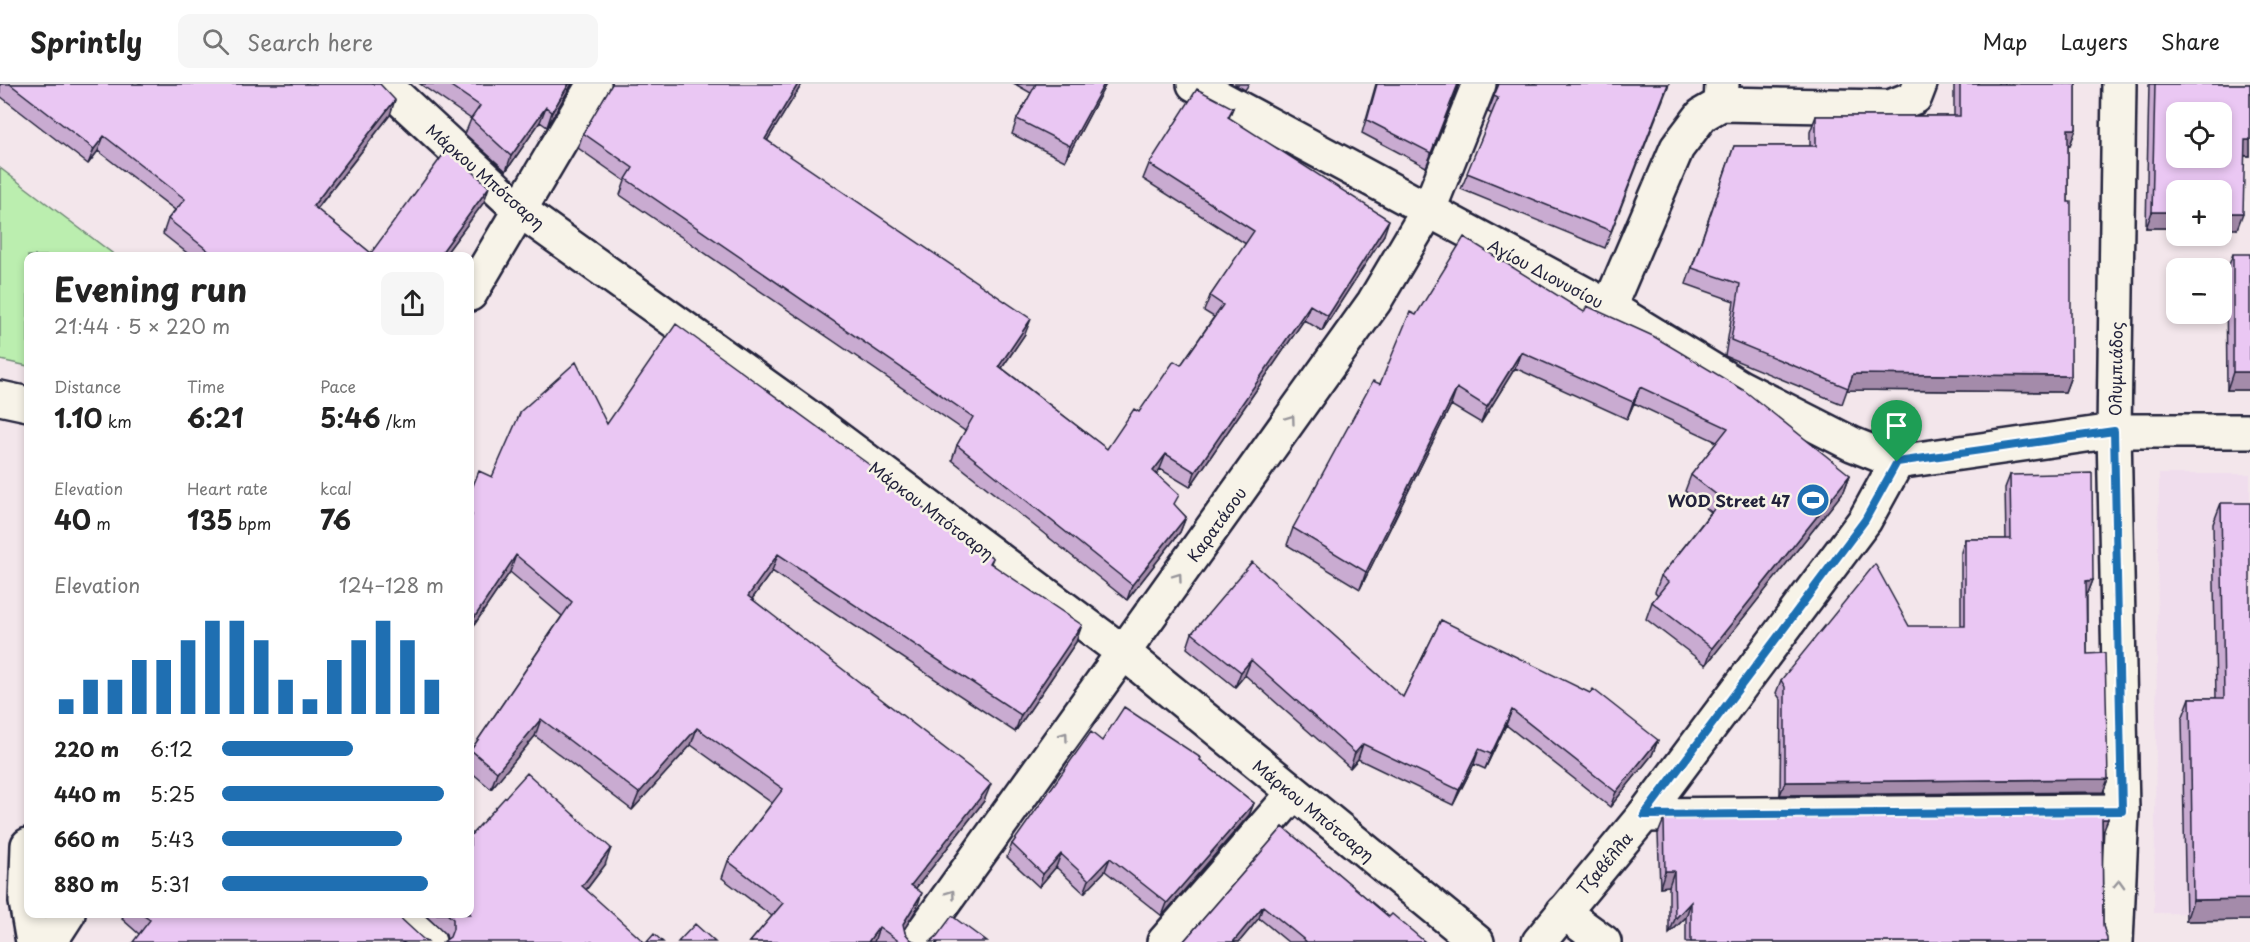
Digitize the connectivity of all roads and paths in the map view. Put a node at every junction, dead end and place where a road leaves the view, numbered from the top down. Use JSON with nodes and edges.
{"nodes":[{"id":1,"x":384,"y":84,"type":"edge"},
{"id":2,"x":594,"y":84,"type":"edge"},
{"id":3,"x":1194,"y":84,"type":"edge"},
{"id":4,"x":1479,"y":84,"type":"edge"},
{"id":5,"x":1920,"y":84,"type":"edge"},
{"id":6,"x":2119,"y":84,"type":"edge"},
{"id":7,"x":1722,"y":94,"type":"edge"},
{"id":8,"x":1429,"y":209,"type":"junction"},
{"id":9,"x":521,"y":211,"type":"junction"},
{"id":10,"x":474,"y":287,"type":"edge"},
{"id":11,"x":1609,"y":307,"type":"junction"},
{"id":12,"x":0,"y":398,"type":"edge"},
{"id":13,"x":24,"y":403,"type":"edge"},
{"id":14,"x":2114,"y":431,"type":"junction"},
{"id":15,"x":2250,"y":431,"type":"edge"},
{"id":16,"x":1897,"y":462,"type":"junction"},
{"id":17,"x":1124,"y":653,"type":"junction"},
{"id":18,"x":1293,"y":794,"type":"junction"},
{"id":19,"x":2122,"y":811,"type":"junction"},
{"id":20,"x":1644,"y":815,"type":"junction"},
{"id":21,"x":1563,"y":912,"type":"junction"},
{"id":22,"x":29,"y":918,"type":"edge"},
{"id":23,"x":65,"y":918,"type":"edge"},
{"id":24,"x":402,"y":918,"type":"edge"},
{"id":25,"x":33,"y":942,"type":"edge"},
{"id":26,"x":50,"y":942,"type":"edge"},
{"id":27,"x":429,"y":942,"type":"edge"},
{"id":28,"x":916,"y":942,"type":"edge"},
{"id":29,"x":1164,"y":942,"type":"edge"},
{"id":30,"x":1477,"y":942,"type":"edge"},
{"id":31,"x":1539,"y":942,"type":"edge"},
{"id":32,"x":1604,"y":942,"type":"edge"},
{"id":33,"x":2116,"y":942,"type":"edge"}],
"edges":[{"from":1,"to":9,"type":"street","name":"Μάρκου Μπότσαρη"},
{"from":2,"to":9,"type":"street"},
{"from":3,"to":8,"type":"street","name":"Αγίου Διονυσίου"},
{"from":4,"to":8,"type":"street","name":"Καρατάσου"},
{"from":5,"to":7,"type":"street"},
{"from":6,"to":14,"type":"street","name":"Ολυμπιάδος"},
{"from":7,"to":11,"type":"street"},
{"from":8,"to":11,"type":"street","name":"Αγίου Διονυσίου"},
{"from":17,"to":8,"type":"street","name":"Καρατάσου","one_way":true},
{"from":9,"to":10,"type":"street"},
{"from":9,"to":17,"type":"street","name":"Μάρκου Μπότσαρη"},
{"from":11,"to":16,"type":"street","name":"Αγίου Διονυσίου"},
{"from":12,"to":13,"type":"street"},
{"from":14,"to":15,"type":"street"},
{"from":14,"to":16,"type":"street"},
{"from":14,"to":19,"type":"street","name":"Ολυμπιάδος"},
{"from":16,"to":20,"type":"street","name":"Τζαβέλλα"},
{"from":17,"to":18,"type":"street","name":"Μάρκου Μπότσαρη"},
{"from":28,"to":17,"type":"street","name":"Καρατάσου","one_way":true},
{"from":18,"to":29,"type":"street"},
{"from":18,"to":30,"type":"street","name":"Μάρκου Μπότσαρη"},
{"from":19,"to":20,"type":"street"},
{"from":33,"to":19,"type":"street","name":"Ολυμπιάδος","one_way":true},
{"from":20,"to":21,"type":"street","name":"Τζαβέλλα"},
{"from":21,"to":31,"type":"street","name":"Τζαβέλλα"},
{"from":21,"to":32,"type":"street"},
{"from":22,"to":25,"type":"street"},
{"from":23,"to":26,"type":"street"},
{"from":24,"to":27,"type":"street"}]}
